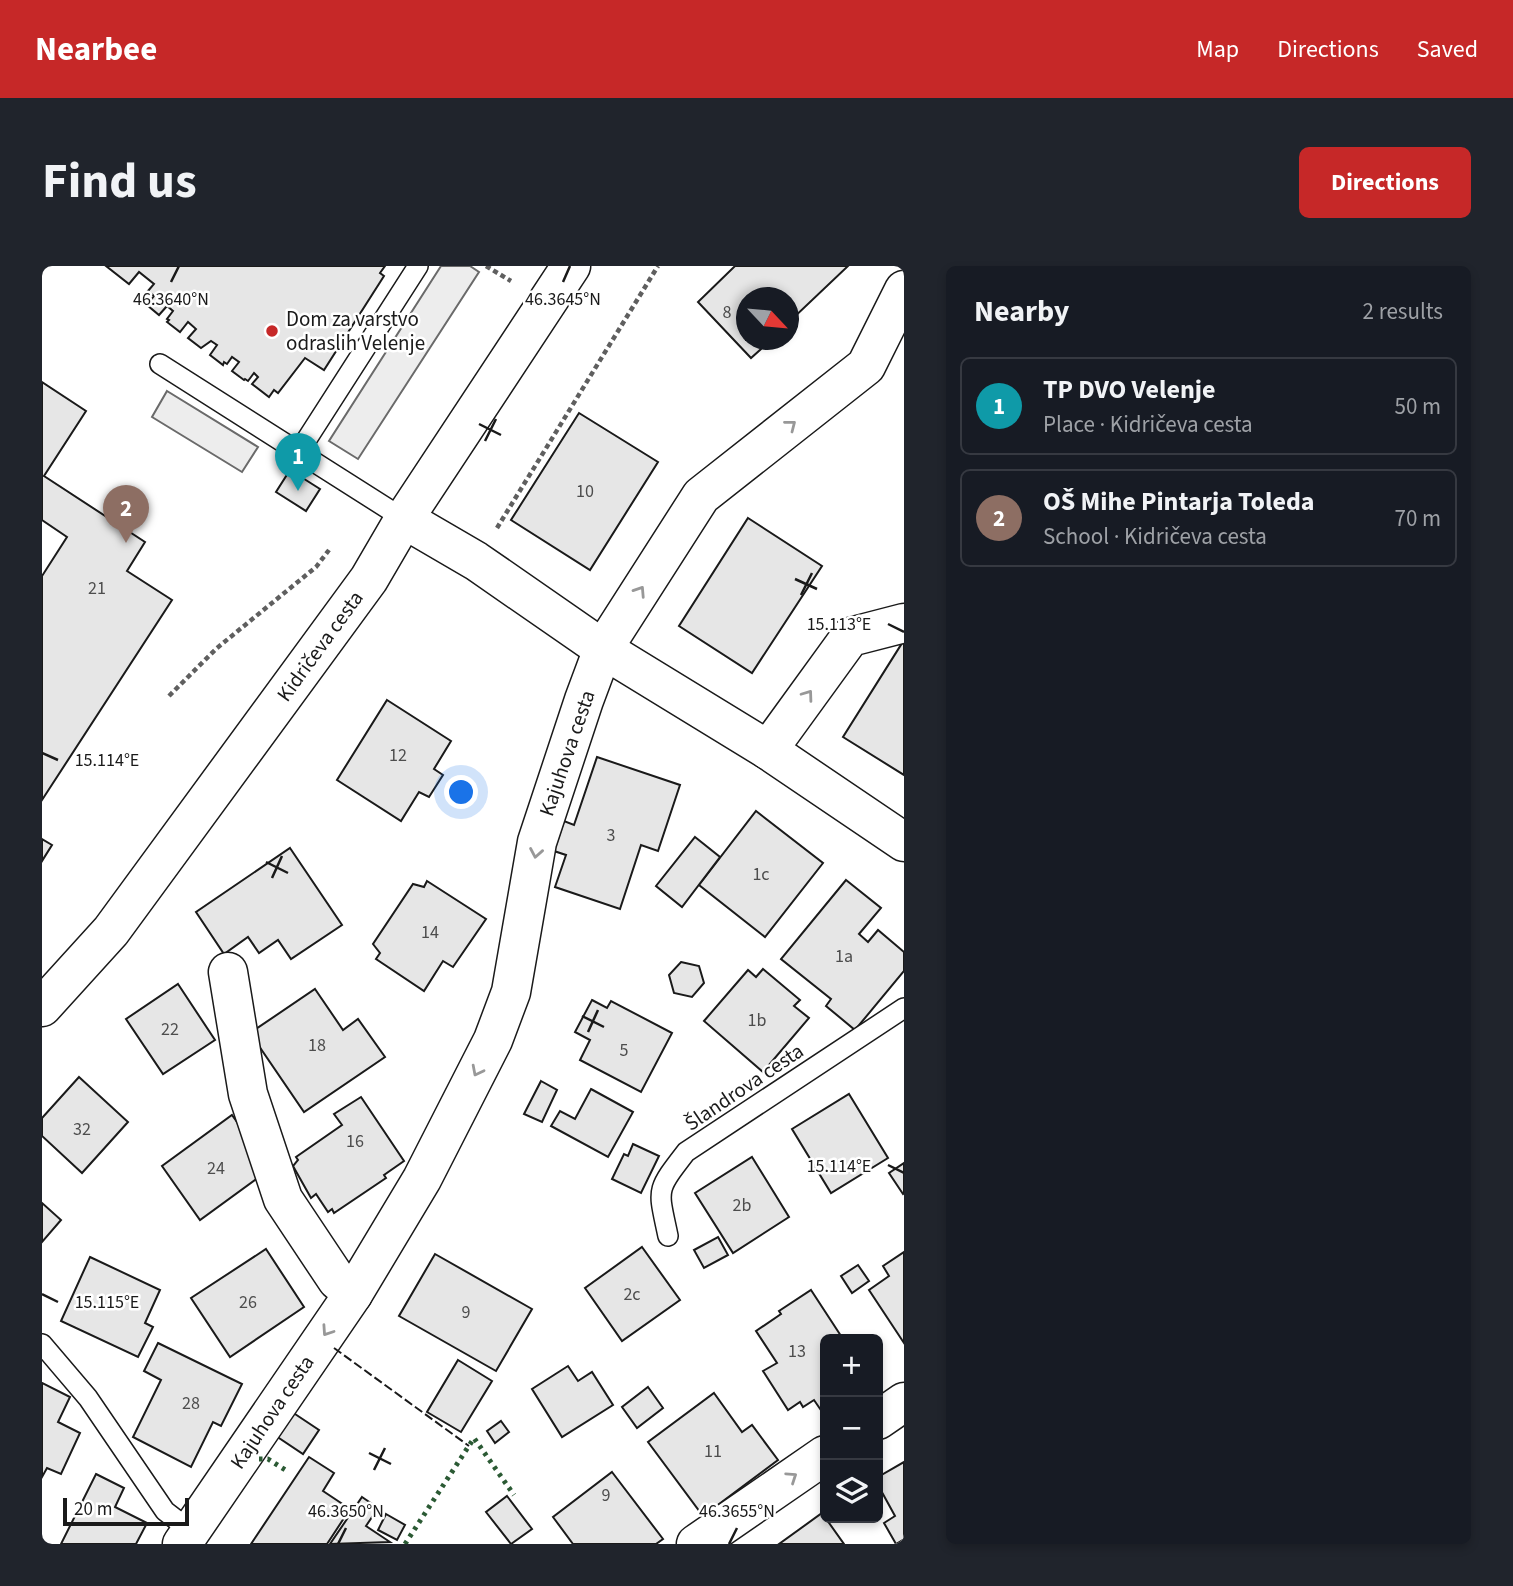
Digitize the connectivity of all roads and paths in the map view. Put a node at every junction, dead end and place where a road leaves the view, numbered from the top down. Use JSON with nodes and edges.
{"nodes":[{"id":1,"x":418,"y":266,"type":"edge"},
{"id":2,"x":486,"y":266,"type":"edge"},
{"id":3,"x":570,"y":266,"type":"edge"},
{"id":4,"x":658,"y":266,"type":"edge"},
{"id":5,"x":512,"y":282,"type":"dead end"},
{"id":6,"x":904,"y":290,"type":"edge"},
{"id":7,"x":160,"y":364,"type":"dead end"},
{"id":8,"x":298,"y":453,"type":"junction"},
{"id":9,"x":404,"y":519,"type":"junction"},
{"id":10,"x":330,"y":550,"type":"dead end"},
{"id":11,"x":476,"y":562,"type":"junction"},
{"id":12,"x":904,"y":623,"type":"edge"},
{"id":13,"x":604,"y":649,"type":"junction"},
{"id":14,"x":169,"y":696,"type":"dead end"},
{"id":15,"x":768,"y":750,"type":"junction"},
{"id":16,"x":904,"y":842,"type":"edge"},
{"id":17,"x":228,"y":972,"type":"dead end"},
{"id":18,"x":42,"y":1007,"type":"edge"},
{"id":19,"x":904,"y":1008,"type":"edge"},
{"id":20,"x":668,"y":1236,"type":"dead end"},
{"id":21,"x":353,"y":1294,"type":"junction"},
{"id":22,"x":42,"y":1344,"type":"edge"},
{"id":23,"x":904,"y":1402,"type":"edge"},
{"id":24,"x":883,"y":1417,"type":"edge"},
{"id":25,"x":820,"y":1458,"type":"edge"},
{"id":26,"x":187,"y":1537,"type":"edge"},
{"id":27,"x":695,"y":1544,"type":"edge"}],
"edges":[{"from":1,"to":8,"type":"lane"},
{"from":2,"to":5,"type":"path"},
{"from":3,"to":9,"type":"street","name":"Kidričeva cesta"},
{"from":4,"to":11,"type":"path"},
{"from":13,"to":6,"type":"street","name":"Kajuhova cesta","one_way":true},
{"from":7,"to":8,"type":"lane"},
{"from":8,"to":9,"type":"lane"},
{"from":9,"to":11,"type":"street"},
{"from":9,"to":18,"type":"street","name":"Kidričeva cesta"},
{"from":10,"to":14,"type":"path"},
{"from":11,"to":13,"type":"street"},
{"from":15,"to":12,"type":"street","one_way":true},
{"from":13,"to":15,"type":"street"},
{"from":13,"to":21,"type":"street","name":"Kajuhova cesta","one_way":true},
{"from":15,"to":16,"type":"street"},
{"from":17,"to":21,"type":"street"},
{"from":19,"to":20,"type":"lane","name":"Šlandrova cesta"},
{"from":21,"to":26,"type":"street","name":"Kajuhova cesta","one_way":true},
{"from":22,"to":26,"type":"lane","name":"Kajuhova cesta"},
{"from":23,"to":24,"type":"street"},
{"from":27,"to":25,"type":"street","one_way":true}]}
